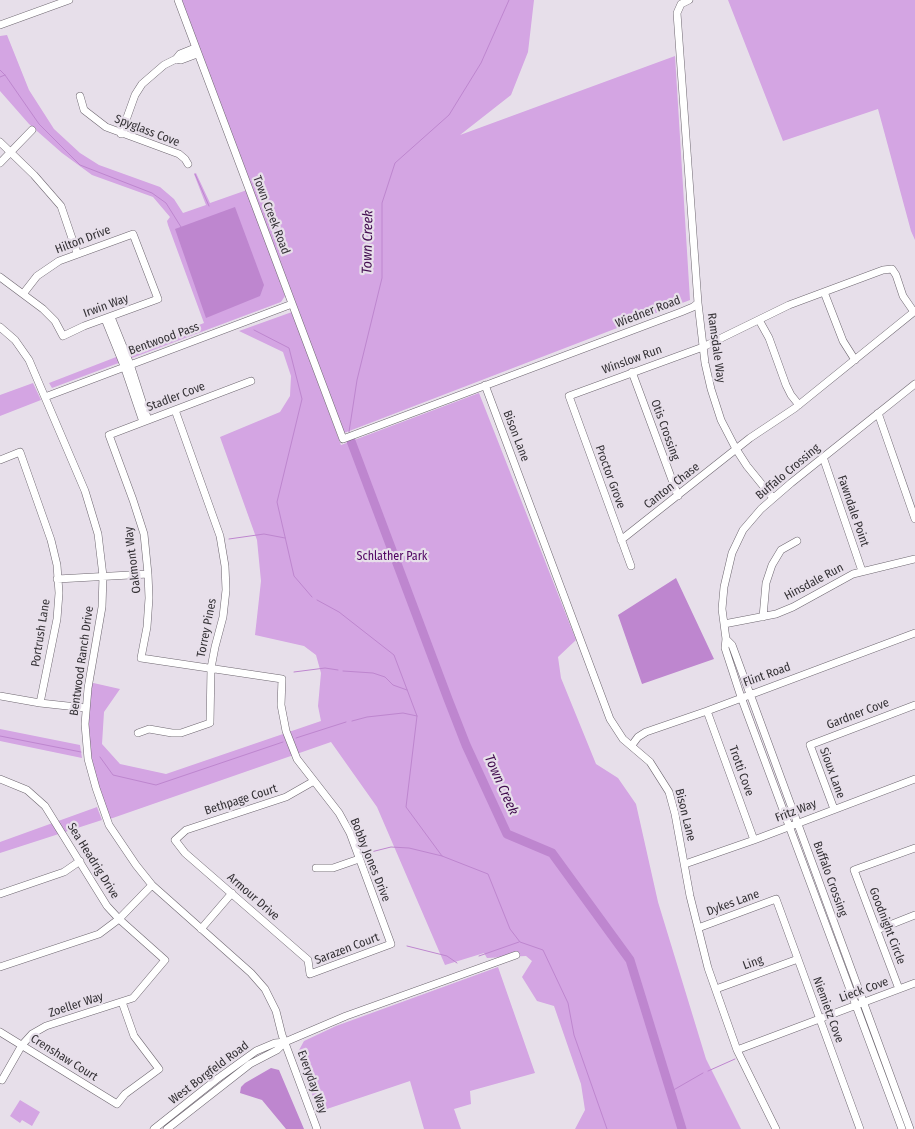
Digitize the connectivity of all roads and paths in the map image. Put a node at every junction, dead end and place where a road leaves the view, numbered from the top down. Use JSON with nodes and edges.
{"nodes":[{"id":1,"x":69,"y":0,"type":"edge"},
{"id":2,"x":178,"y":0,"type":"edge"},
{"id":3,"x":689,"y":0,"type":"edge"},
{"id":4,"x":0,"y":25,"type":"edge"},
{"id":5,"x":196,"y":51,"type":"junction"},
{"id":6,"x":80,"y":96,"type":"dead end"},
{"id":7,"x":32,"y":130,"type":"dead end"},
{"id":8,"x":121,"y":134,"type":"junction"},
{"id":9,"x":0,"y":142,"type":"edge"},
{"id":10,"x":10,"y":152,"type":"junction"},
{"id":11,"x":0,"y":163,"type":"edge"},
{"id":12,"x":188,"y":164,"type":"dead end"},
{"id":13,"x":77,"y":253,"type":"junction"},
{"id":14,"x":0,"y":277,"type":"edge"},
{"id":15,"x":824,"y":292,"type":"junction"},
{"id":16,"x":23,"y":294,"type":"junction"},
{"id":17,"x":158,"y":299,"type":"joint"},
{"id":18,"x":698,"y":302,"type":"junction"},
{"id":19,"x":292,"y":304,"type":"junction"},
{"id":20,"x":915,"y":312,"type":"edge"},
{"id":21,"x":108,"y":318,"type":"junction"},
{"id":22,"x":759,"y":320,"type":"junction"},
{"id":23,"x":0,"y":327,"type":"edge"},
{"id":24,"x":703,"y":347,"type":"junction"},
{"id":25,"x":855,"y":360,"type":"junction"},
{"id":26,"x":127,"y":365,"type":"junction"},
{"id":27,"x":632,"y":372,"type":"junction"},
{"id":28,"x":251,"y":381,"type":"dead end"},
{"id":29,"x":915,"y":384,"type":"edge"},
{"id":30,"x":485,"y":385,"type":"junction"},
{"id":31,"x":569,"y":396,"type":"joint"},
{"id":32,"x":45,"y":397,"type":"junction"},
{"id":33,"x":799,"y":405,"type":"junction"},
{"id":34,"x":175,"y":410,"type":"junction"},
{"id":35,"x":878,"y":413,"type":"junction"},
{"id":36,"x":146,"y":421,"type":"junction"},
{"id":37,"x":109,"y":435,"type":"joint"},
{"id":38,"x":342,"y":438,"type":"joint"},
{"id":39,"x":736,"y":449,"type":"junction"},
{"id":40,"x":823,"y":457,"type":"junction"},
{"id":41,"x":0,"y":460,"type":"edge"},
{"id":42,"x":678,"y":496,"type":"junction"},
{"id":43,"x":773,"y":498,"type":"junction"},
{"id":44,"x":915,"y":518,"type":"edge"},
{"id":45,"x":621,"y":540,"type":"junction"},
{"id":46,"x":797,"y":541,"type":"dead end"},
{"id":47,"x":915,"y":559,"type":"edge"},
{"id":48,"x":631,"y":566,"type":"dead end"},
{"id":49,"x":862,"y":571,"type":"junction"},
{"id":50,"x":148,"y":574,"type":"junction"},
{"id":51,"x":103,"y":576,"type":"junction"},
{"id":52,"x":57,"y":579,"type":"junction"},
{"id":53,"x":763,"y":617,"type":"junction"},
{"id":54,"x":724,"y":624,"type":"junction"},
{"id":55,"x":915,"y":633,"type":"edge"},
{"id":56,"x":726,"y":638,"type":"junction"},
{"id":57,"x":211,"y":668,"type":"junction"},
{"id":58,"x":749,"y":694,"type":"junction"},
{"id":59,"x":0,"y":696,"type":"edge"},
{"id":60,"x":741,"y":697,"type":"junction"},
{"id":61,"x":40,"y":703,"type":"junction"},
{"id":62,"x":915,"y":705,"type":"edge"},
{"id":63,"x":86,"y":708,"type":"junction"},
{"id":64,"x":707,"y":711,"type":"junction"},
{"id":65,"x":138,"y":733,"type":"dead end"},
{"id":66,"x":632,"y":745,"type":"junction"},
{"id":67,"x":810,"y":745,"type":"joint"},
{"id":68,"x":0,"y":779,"type":"edge"},
{"id":69,"x":915,"y":779,"type":"edge"},
{"id":70,"x":314,"y":780,"type":"junction"},
{"id":71,"x":834,"y":809,"type":"junction"},
{"id":72,"x":797,"y":822,"type":"junction"},
{"id":73,"x":789,"y":825,"type":"junction"},
{"id":74,"x":175,"y":840,"type":"joint"},
{"id":75,"x":754,"y":840,"type":"junction"},
{"id":76,"x":915,"y":848,"type":"edge"},
{"id":77,"x":359,"y":859,"type":"junction"},
{"id":78,"x":80,"y":862,"type":"junction"},
{"id":79,"x":685,"y":864,"type":"junction"},
{"id":80,"x":316,"y":868,"type":"dead end"},
{"id":81,"x":152,"y":885,"type":"junction"},
{"id":82,"x":232,"y":893,"type":"junction"},
{"id":83,"x":0,"y":894,"type":"edge"},
{"id":84,"x":776,"y":899,"type":"joint"},
{"id":85,"x":915,"y":915,"type":"edge"},
{"id":86,"x":118,"y":919,"type":"junction"},
{"id":87,"x":698,"y":928,"type":"junction"},
{"id":88,"x":201,"y":929,"type":"junction"},
{"id":89,"x":877,"y":930,"type":"junction"},
{"id":90,"x":391,"y":944,"type":"joint"},
{"id":91,"x":516,"y":954,"type":"dead end"},
{"id":92,"x":798,"y":959,"type":"junction"},
{"id":93,"x":165,"y":960,"type":"joint"},
{"id":94,"x":0,"y":967,"type":"edge"},
{"id":95,"x":310,"y":974,"type":"joint"},
{"id":96,"x":915,"y":983,"type":"edge"},
{"id":97,"x":716,"y":988,"type":"junction"},
{"id":98,"x":899,"y":989,"type":"junction"},
{"id":99,"x":122,"y":1002,"type":"junction"},
{"id":100,"x":863,"y":1002,"type":"junction"},
{"id":101,"x":856,"y":1005,"type":"junction"},
{"id":102,"x":819,"y":1018,"type":"junction"},
{"id":103,"x":0,"y":1032,"type":"edge"},
{"id":104,"x":285,"y":1042,"type":"junction"},
{"id":105,"x":22,"y":1045,"type":"junction"},
{"id":106,"x":737,"y":1050,"type":"junction"},
{"id":107,"x":2,"y":1080,"type":"dead end"},
{"id":108,"x":154,"y":1129,"type":"edge"},
{"id":109,"x":167,"y":1129,"type":"edge"},
{"id":110,"x":317,"y":1129,"type":"edge"},
{"id":111,"x":776,"y":1129,"type":"edge"},
{"id":112,"x":860,"y":1129,"type":"edge"},
{"id":113,"x":902,"y":1129,"type":"edge"},
{"id":114,"x":910,"y":1129,"type":"edge"}],
"edges":[{"from":1,"to":4,"type":"street"},
{"from":2,"to":5,"type":"street","name":"Town Creek Road"},
{"from":3,"to":18,"type":"street","name":"Wiedner Road"},
{"from":5,"to":8,"type":"street"},
{"from":5,"to":19,"type":"street","name":"Town Creek Road"},
{"from":6,"to":8,"type":"street","name":"Spyglass Cove"},
{"from":7,"to":10,"type":"street"},
{"from":8,"to":12,"type":"street","name":"Spyglass Cove"},
{"from":9,"to":10,"type":"street"},
{"from":10,"to":11,"type":"street"},
{"from":10,"to":13,"type":"street"},
{"from":13,"to":16,"type":"street","name":"Hilton Drive"},
{"from":13,"to":17,"type":"street","name":"Hilton Drive"},
{"from":14,"to":16,"type":"street"},
{"from":15,"to":20,"type":"street","name":"Winslow Run"},
{"from":15,"to":22,"type":"street","name":"Winslow Run"},
{"from":15,"to":25,"type":"street"},
{"from":16,"to":21,"type":"street","name":"Irwin Way"},
{"from":17,"to":21,"type":"street","name":"Irwin Way"},
{"from":18,"to":24,"type":"street","name":"Ramsdale Way"},
{"from":18,"to":30,"type":"street","name":"Wiedner Road"},
{"from":19,"to":26,"type":"street","name":"Bentwood Pass"},
{"from":19,"to":38,"type":"street","name":"Town Creek Road"},
{"from":20,"to":25,"type":"street","name":"Canton Chase"},
{"from":21,"to":26,"type":"street"},
{"from":22,"to":24,"type":"street","name":"Winslow Run"},
{"from":22,"to":33,"type":"street"},
{"from":23,"to":32,"type":"street","name":"Bentwood Ranch Drive"},
{"from":24,"to":27,"type":"street","name":"Winslow Run"},
{"from":24,"to":39,"type":"street","name":"Ramsdale Way"},
{"from":25,"to":33,"type":"street","name":"Canton Chase"},
{"from":26,"to":32,"type":"street","name":"Bentwood Pass"},
{"from":26,"to":36,"type":"street"},
{"from":27,"to":31,"type":"street","name":"Winslow Run"},
{"from":27,"to":42,"type":"street","name":"Otis Crossing"},
{"from":28,"to":34,"type":"street","name":"Stadler Cove"},
{"from":29,"to":35,"type":"street","name":"Buffalo Crossing"},
{"from":30,"to":38,"type":"street","name":"Wiedner Road"},
{"from":30,"to":66,"type":"street","name":"Bison Lane"},
{"from":31,"to":45,"type":"street","name":"Proctor Grove"},
{"from":32,"to":51,"type":"street","name":"Bentwood Ranch Drive"},
{"from":33,"to":39,"type":"street","name":"Canton Chase"},
{"from":34,"to":36,"type":"street","name":"Stadler Cove"},
{"from":34,"to":57,"type":"street","name":"Torrey Pines"},
{"from":35,"to":40,"type":"street","name":"Buffalo Crossing"},
{"from":35,"to":44,"type":"street"},
{"from":36,"to":37,"type":"street","name":"Stadler Cove"},
{"from":37,"to":50,"type":"street","name":"Oakmont Way"},
{"from":39,"to":42,"type":"street","name":"Canton Chase"},
{"from":39,"to":43,"type":"street","name":"Ramsdale Way"},
{"from":40,"to":43,"type":"street","name":"Buffalo Crossing"},
{"from":40,"to":49,"type":"street","name":"Fawndale Point"},
{"from":41,"to":52,"type":"street","name":"Portrush Lane"},
{"from":42,"to":45,"type":"street","name":"Canton Chase"},
{"from":43,"to":54,"type":"street","name":"Buffalo Crossing"},
{"from":45,"to":48,"type":"street","name":"Proctor Grove"},
{"from":46,"to":53,"type":"street"},
{"from":47,"to":49,"type":"street","name":"Hinsdale Run"},
{"from":49,"to":53,"type":"street","name":"Hinsdale Run"},
{"from":50,"to":51,"type":"street"},
{"from":50,"to":57,"type":"street","name":"Oakmont Way"},
{"from":51,"to":52,"type":"street"},
{"from":51,"to":63,"type":"street","name":"Bentwood Ranch Drive"},
{"from":52,"to":61,"type":"street","name":"Portrush Lane"},
{"from":53,"to":54,"type":"street","name":"Hinsdale Run"},
{"from":54,"to":56,"type":"street","name":"Buffalo Crossing"},
{"from":55,"to":58,"type":"street","name":"Flint Road"},
{"from":56,"to":58,"type":"street","name":"Buffalo Crossing"},
{"from":56,"to":60,"type":"street","name":"Buffalo Crossing"},
{"from":57,"to":65,"type":"street","name":"Torrey Pines"},
{"from":57,"to":70,"type":"street","name":"Bobby Jones Drive"},
{"from":58,"to":60,"type":"street","name":"Flint Road"},
{"from":58,"to":72,"type":"street","name":"Buffalo Crossing"},
{"from":59,"to":61,"type":"street"},
{"from":60,"to":64,"type":"street","name":"Flint Road"},
{"from":60,"to":73,"type":"street","name":"Buffalo Crossing"},
{"from":61,"to":63,"type":"street"},
{"from":62,"to":67,"type":"street","name":"Gardner Cove"},
{"from":63,"to":81,"type":"street","name":"Bentwood Ranch Drive"},
{"from":64,"to":66,"type":"street","name":"Flint Road"},
{"from":64,"to":75,"type":"street","name":"Trotti Cove"},
{"from":66,"to":79,"type":"street","name":"Bison Lane"},
{"from":67,"to":71,"type":"street","name":"Sioux Lane"},
{"from":68,"to":78,"type":"street","name":"Sea Headrig Drive"},
{"from":69,"to":71,"type":"street","name":"Fritz Way"},
{"from":70,"to":74,"type":"street","name":"Bethpage Court"},
{"from":70,"to":77,"type":"street","name":"Bobby Jones Drive"},
{"from":71,"to":72,"type":"street","name":"Fritz Way"},
{"from":72,"to":73,"type":"street","name":"Fritz Way"},
{"from":72,"to":100,"type":"street","name":"Buffalo Crossing"},
{"from":73,"to":75,"type":"street","name":"Fritz Way"},
{"from":73,"to":101,"type":"street","name":"Buffalo Crossing"},
{"from":74,"to":82,"type":"street","name":"Armour Drive"},
{"from":75,"to":79,"type":"street","name":"Fritz Way"},
{"from":76,"to":89,"type":"street","name":"Goodnight Circle"},
{"from":77,"to":80,"type":"street"},
{"from":77,"to":90,"type":"street","name":"Bobby Jones Drive"},
{"from":78,"to":83,"type":"street"},
{"from":78,"to":86,"type":"street","name":"Sea Headrig Drive"},
{"from":79,"to":87,"type":"street","name":"Bison Lane"},
{"from":81,"to":86,"type":"street"},
{"from":81,"to":88,"type":"street","name":"Bentwood Ranch Drive"},
{"from":82,"to":88,"type":"street"},
{"from":82,"to":95,"type":"street","name":"Armour Drive"},
{"from":84,"to":87,"type":"street","name":"Dykes Lane"},
{"from":84,"to":92,"type":"street","name":"Niemietz Cove"},
{"from":85,"to":89,"type":"street"},
{"from":86,"to":93,"type":"street","name":"Sea Headrig Drive"},
{"from":86,"to":94,"type":"street"},
{"from":87,"to":97,"type":"street","name":"Bison Lane"},
{"from":88,"to":104,"type":"street","name":"Bentwood Ranch Drive"},
{"from":89,"to":98,"type":"street","name":"Goodnight Circle"},
{"from":90,"to":95,"type":"street","name":"Sarazen Court"},
{"from":91,"to":104,"type":"street"},
{"from":92,"to":97,"type":"street","name":"Ling"},
{"from":92,"to":102,"type":"street","name":"Niemietz Cove"},
{"from":93,"to":99,"type":"street","name":"Zoeller Way"},
{"from":96,"to":98,"type":"street","name":"Lieck Cove"},
{"from":97,"to":106,"type":"street","name":"Bison Lane"},
{"from":98,"to":100,"type":"street","name":"Lieck Cove"},
{"from":99,"to":105,"type":"street","name":"Zoeller Way"},
{"from":99,"to":105,"type":"street","name":"Crenshaw Court"},
{"from":100,"to":101,"type":"street","name":"Lieck Cove"},
{"from":100,"to":114,"type":"street","name":"Buffalo Crossing"},
{"from":101,"to":102,"type":"street","name":"Lieck Cove"},
{"from":101,"to":113,"type":"street","name":"Buffalo Crossing"},
{"from":102,"to":106,"type":"street","name":"Lieck Cove"},
{"from":102,"to":112,"type":"street","name":"Niemietz Cove"},
{"from":103,"to":105,"type":"street","name":"Crenshaw Court"},
{"from":104,"to":108,"type":"street","name":"West Borgfeld Road"},
{"from":104,"to":109,"type":"street","name":"West Borgfeld Road"},
{"from":104,"to":110,"type":"street","name":"Everyday Way"},
{"from":105,"to":107,"type":"street","name":"Zoeller Way"},
{"from":106,"to":111,"type":"street","name":"Bison Lane"}]}
